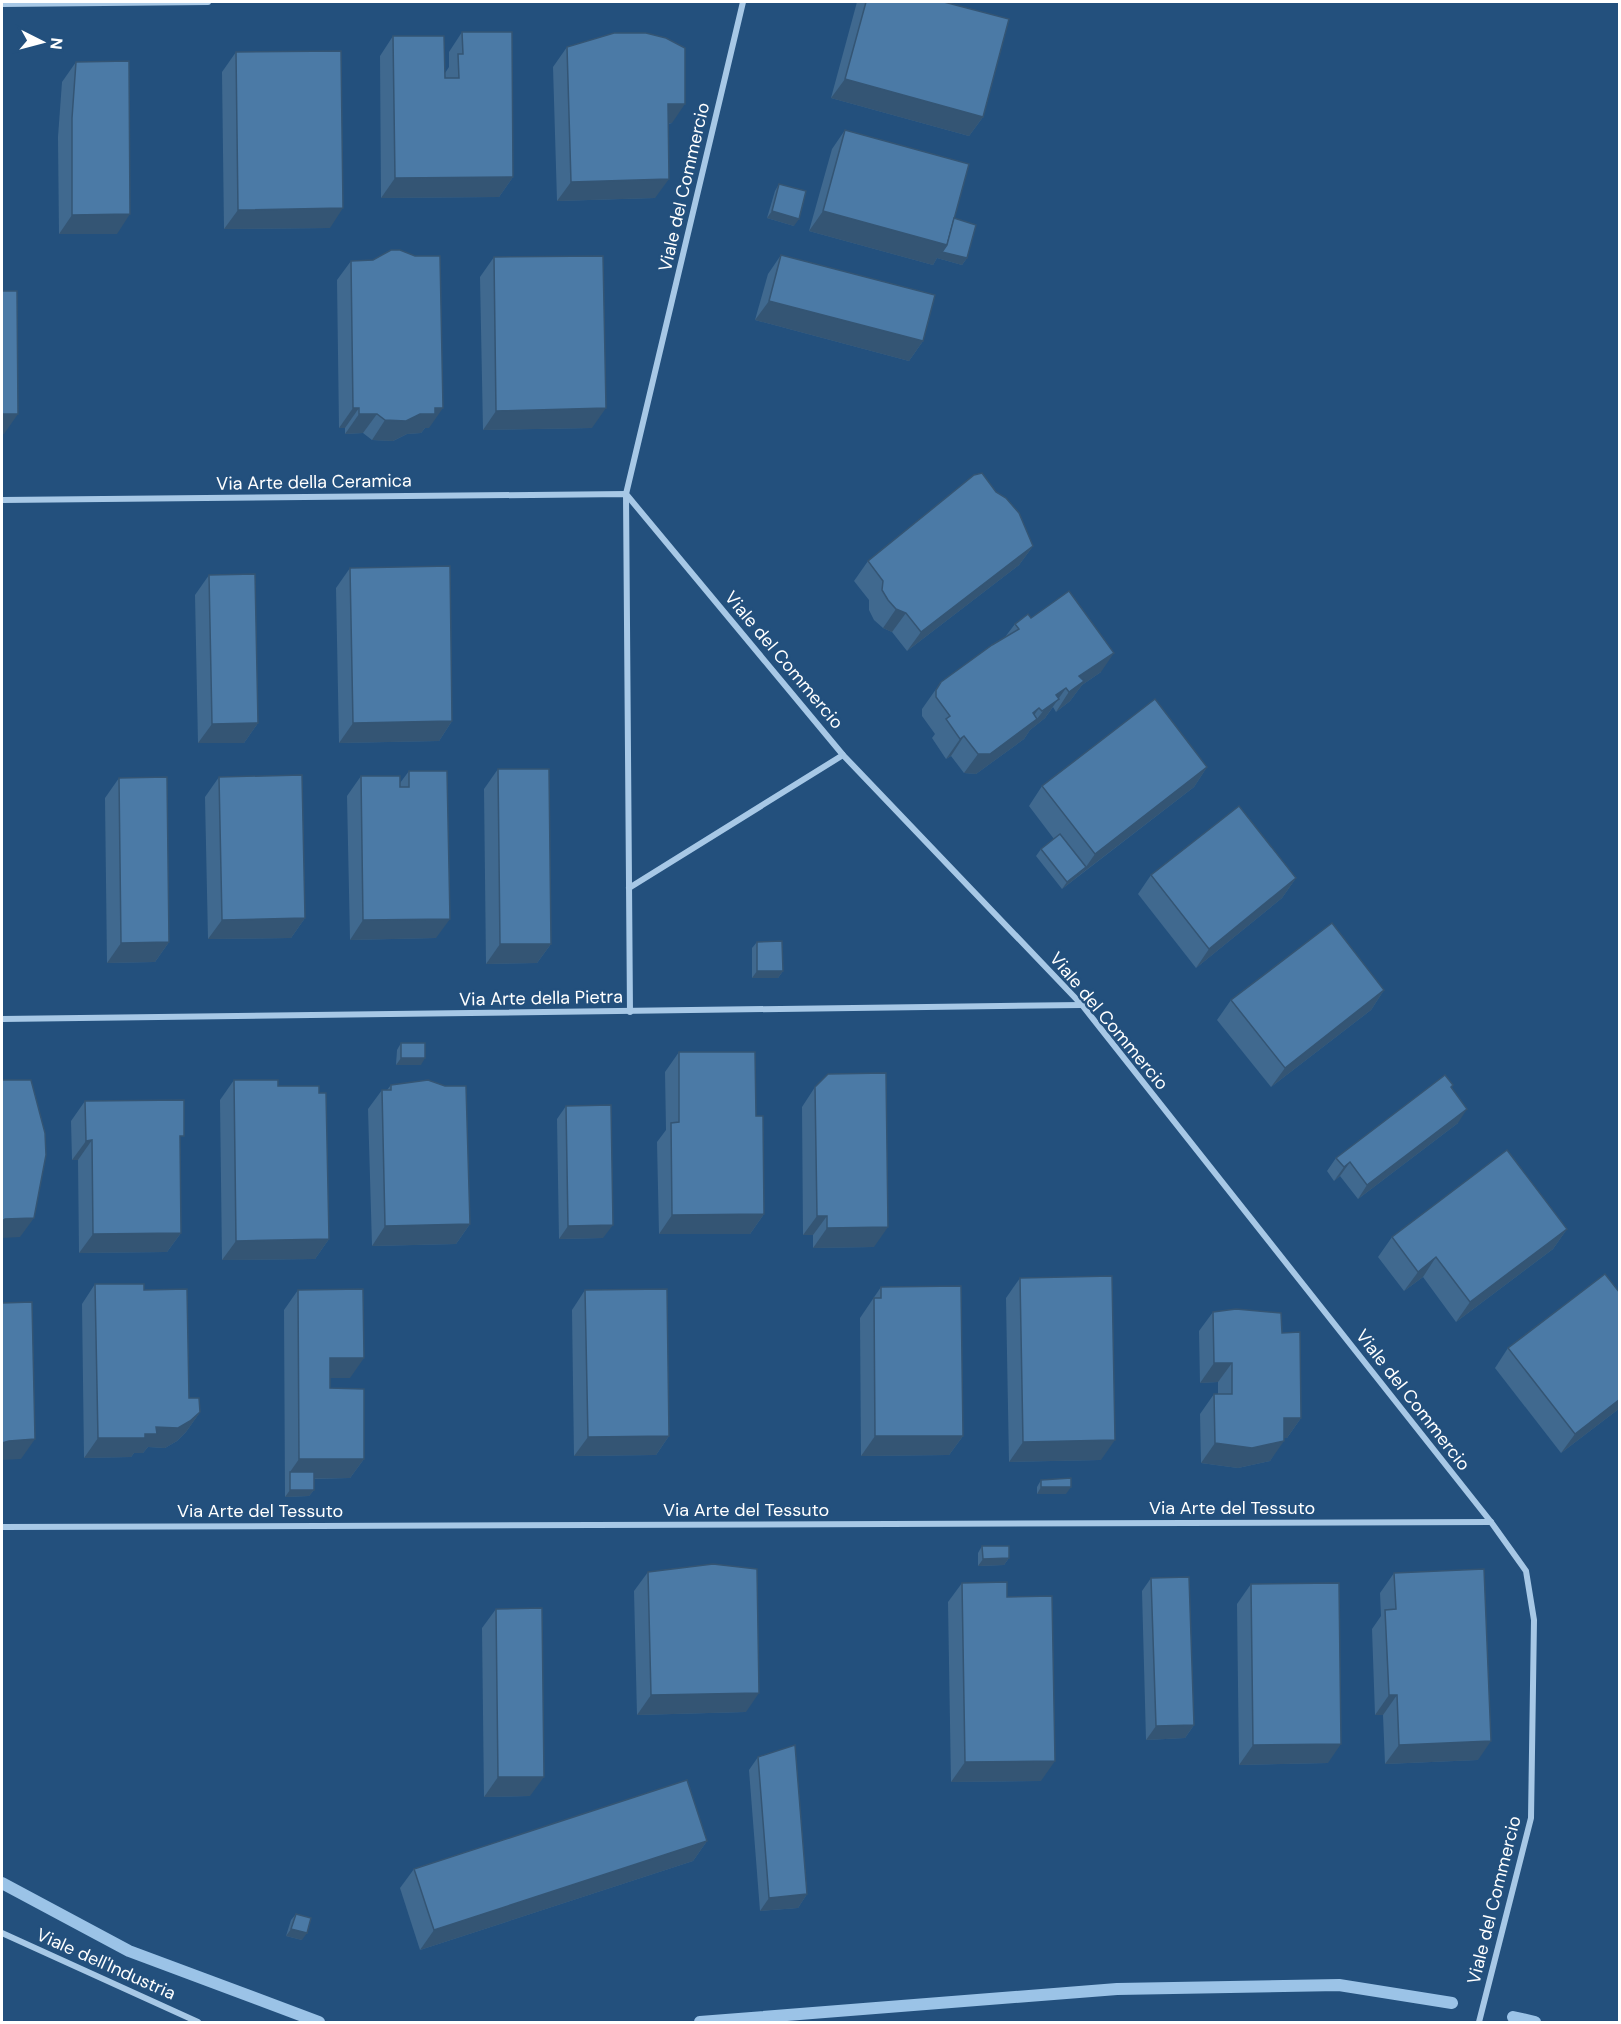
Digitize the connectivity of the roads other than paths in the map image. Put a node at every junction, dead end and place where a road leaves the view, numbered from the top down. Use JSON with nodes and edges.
{"nodes":[{"id":1,"x":208,"y":2,"type":"edge"},
{"id":2,"x":743,"y":2,"type":"edge"},
{"id":3,"x":2,"y":4,"type":"edge"},
{"id":4,"x":626,"y":494,"type":"junction"},
{"id":5,"x":2,"y":500,"type":"edge"},
{"id":6,"x":843,"y":755,"type":"junction"},
{"id":7,"x":629,"y":888,"type":"junction"},
{"id":8,"x":1082,"y":1005,"type":"junction"},
{"id":9,"x":630,"y":1012,"type":"junction"},
{"id":10,"x":2,"y":1019,"type":"edge"},
{"id":11,"x":1491,"y":1522,"type":"junction"},
{"id":12,"x":2,"y":1527,"type":"edge"},
{"id":13,"x":2,"y":1933,"type":"edge"},
{"id":14,"x":198,"y":2022,"type":"edge"},
{"id":15,"x":1479,"y":2022,"type":"edge"}],
"edges":[{"from":1,"to":3,"type":"street"},
{"from":2,"to":4,"type":"street","name":"Viale del Commercio"},
{"from":4,"to":5,"type":"street","name":"Via Arte della Ceramica"},
{"from":4,"to":6,"type":"street","name":"Viale del Commercio"},
{"from":4,"to":7,"type":"street"},
{"from":6,"to":7,"type":"street"},
{"from":6,"to":8,"type":"street","name":"Viale del Commercio"},
{"from":7,"to":9,"type":"street"},
{"from":8,"to":9,"type":"street","name":"Via Arte della Pietra"},
{"from":8,"to":11,"type":"street","name":"Viale del Commercio"},
{"from":9,"to":10,"type":"street","name":"Via Arte della Pietra"},
{"from":11,"to":12,"type":"street","name":"Via Arte del Tessuto"},
{"from":11,"to":15,"type":"street","name":"Viale del Commercio"},
{"from":13,"to":14,"type":"street","name":"Viale dell'Industria"}]}
